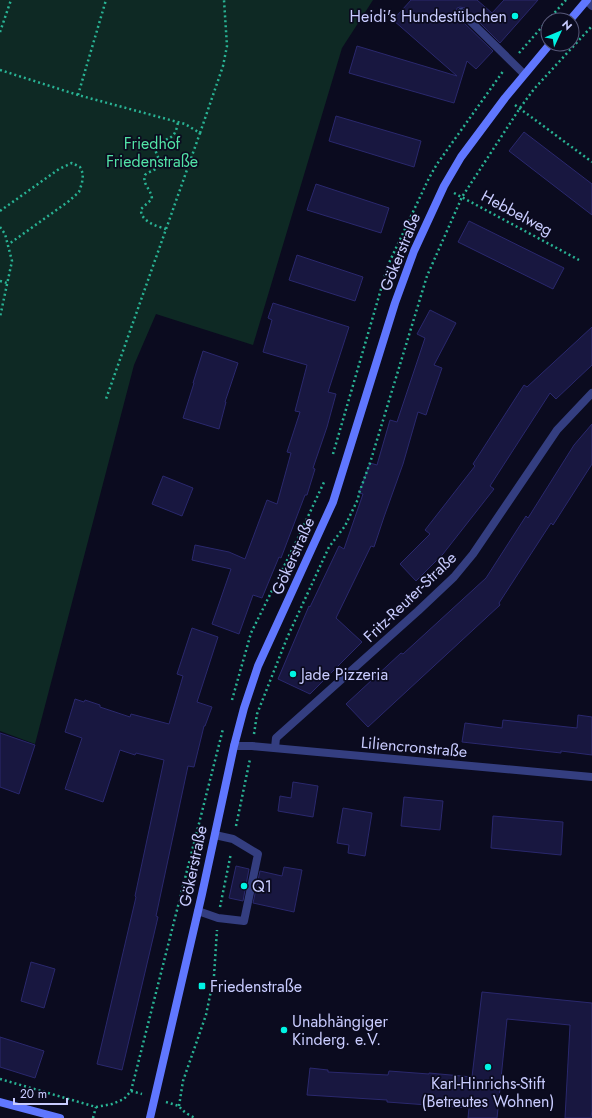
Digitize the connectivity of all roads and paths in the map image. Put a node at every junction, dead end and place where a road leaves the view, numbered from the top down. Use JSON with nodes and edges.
{"nodes":[{"id":1,"x":11,"y":0,"type":"edge"},
{"id":2,"x":106,"y":0,"type":"edge"},
{"id":3,"x":224,"y":0,"type":"edge"},
{"id":4,"x":566,"y":0,"type":"edge"},
{"id":5,"x":589,"y":2,"type":"edge"},
{"id":6,"x":461,"y":12,"type":"dead end"},
{"id":7,"x":555,"y":12,"type":"edge"},
{"id":8,"x":578,"y":12,"type":"edge"},
{"id":9,"x":592,"y":26,"type":"edge"},
{"id":10,"x":0,"y":32,"type":"edge"},
{"id":11,"x":543,"y":52,"type":"edge"},
{"id":12,"x":0,"y":70,"type":"edge"},
{"id":13,"x":524,"y":74,"type":"junction"},
{"id":14,"x":78,"y":95,"type":"junction"},
{"id":15,"x":505,"y":98,"type":"junction"},
{"id":16,"x":520,"y":108,"type":"junction"},
{"id":17,"x":178,"y":122,"type":"junction"},
{"id":18,"x":200,"y":133,"type":"junction"},
{"id":19,"x":592,"y":162,"type":"edge"},
{"id":20,"x":444,"y":186,"type":"junction"},
{"id":21,"x":462,"y":197,"type":"junction"},
{"id":22,"x":0,"y":212,"type":"edge"},
{"id":23,"x":0,"y":227,"type":"edge"},
{"id":24,"x":166,"y":229,"type":"junction"},
{"id":25,"x":9,"y":244,"type":"junction"},
{"id":26,"x":579,"y":260,"type":"dead end"},
{"id":27,"x":0,"y":281,"type":"edge"},
{"id":28,"x":8,"y":284,"type":"junction"},
{"id":29,"x":0,"y":317,"type":"edge"},
{"id":30,"x":592,"y":393,"type":"edge"},
{"id":31,"x":106,"y":399,"type":"dead end"},
{"id":32,"x":234,"y":746,"type":"junction"},
{"id":33,"x":252,"y":746,"type":"junction"},
{"id":34,"x":275,"y":748,"type":"junction"},
{"id":35,"x":592,"y":777,"type":"edge"},
{"id":36,"x":215,"y":835,"type":"junction"},
{"id":37,"x":233,"y":839,"type":"junction"},
{"id":38,"x":198,"y":911,"type":"junction"},
{"id":39,"x":218,"y":918,"type":"junction"},
{"id":40,"x":0,"y":1079,"type":"edge"},
{"id":41,"x":131,"y":1091,"type":"dead end"},
{"id":42,"x":0,"y":1102,"type":"edge"},
{"id":43,"x":96,"y":1108,"type":"junction"},
{"id":44,"x":60,"y":1118,"type":"edge"},
{"id":45,"x":93,"y":1118,"type":"edge"},
{"id":46,"x":150,"y":1118,"type":"edge"},
{"id":47,"x":196,"y":1118,"type":"edge"}],
"edges":[{"from":1,"to":10,"type":"path"},
{"from":2,"to":14,"type":"path"},
{"from":3,"to":18,"type":"path"},
{"from":4,"to":7,"type":"path"},
{"from":5,"to":8,"type":"main road"},
{"from":6,"to":13,"type":"street"},
{"from":9,"to":16,"type":"path"},
{"from":11,"to":13,"type":"main road","name":"Gökerstraße"},
{"from":12,"to":14,"type":"path"},
{"from":13,"to":15,"type":"main road","name":"Gökerstraße"},
{"from":14,"to":17,"type":"path"},
{"from":15,"to":16,"type":"path"},
{"from":15,"to":20,"type":"main road","name":"Gökerstraße"},
{"from":16,"to":19,"type":"path"},
{"from":16,"to":21,"type":"path"},
{"from":17,"to":18,"type":"path"},
{"from":17,"to":24,"type":"path"},
{"from":18,"to":24,"type":"path"},
{"from":20,"to":21,"type":"path","name":"Hebbelweg"},
{"from":20,"to":32,"type":"main road","name":"Gökerstraße"},
{"from":21,"to":26,"type":"path","name":"Hebbelweg"},
{"from":21,"to":33,"type":"path"},
{"from":22,"to":25,"type":"path"},
{"from":23,"to":25,"type":"path"},
{"from":24,"to":31,"type":"path"},
{"from":25,"to":28,"type":"path"},
{"from":27,"to":28,"type":"path"},
{"from":28,"to":29,"type":"path"},
{"from":30,"to":34,"type":"street","name":"Fritz-Reuter-Straße"},
{"from":32,"to":33,"type":"street","name":"Liliencronstraße"},
{"from":32,"to":36,"type":"main road","name":"Gökerstraße"},
{"from":33,"to":34,"type":"street","name":"Liliencronstraße"},
{"from":33,"to":37,"type":"path"},
{"from":34,"to":35,"type":"street","name":"Liliencronstraße"},
{"from":36,"to":37,"type":"street"},
{"from":36,"to":38,"type":"main road","name":"Gökerstraße"},
{"from":37,"to":39,"type":"path"},
{"from":37,"to":39,"type":"street"},
{"from":38,"to":39,"type":"street"},
{"from":38,"to":46,"type":"main road","name":"Gökerstraße"},
{"from":39,"to":47,"type":"path"},
{"from":40,"to":43,"type":"path"},
{"from":41,"to":43,"type":"path"},
{"from":42,"to":44,"type":"main road"},
{"from":43,"to":45,"type":"path"}]}
